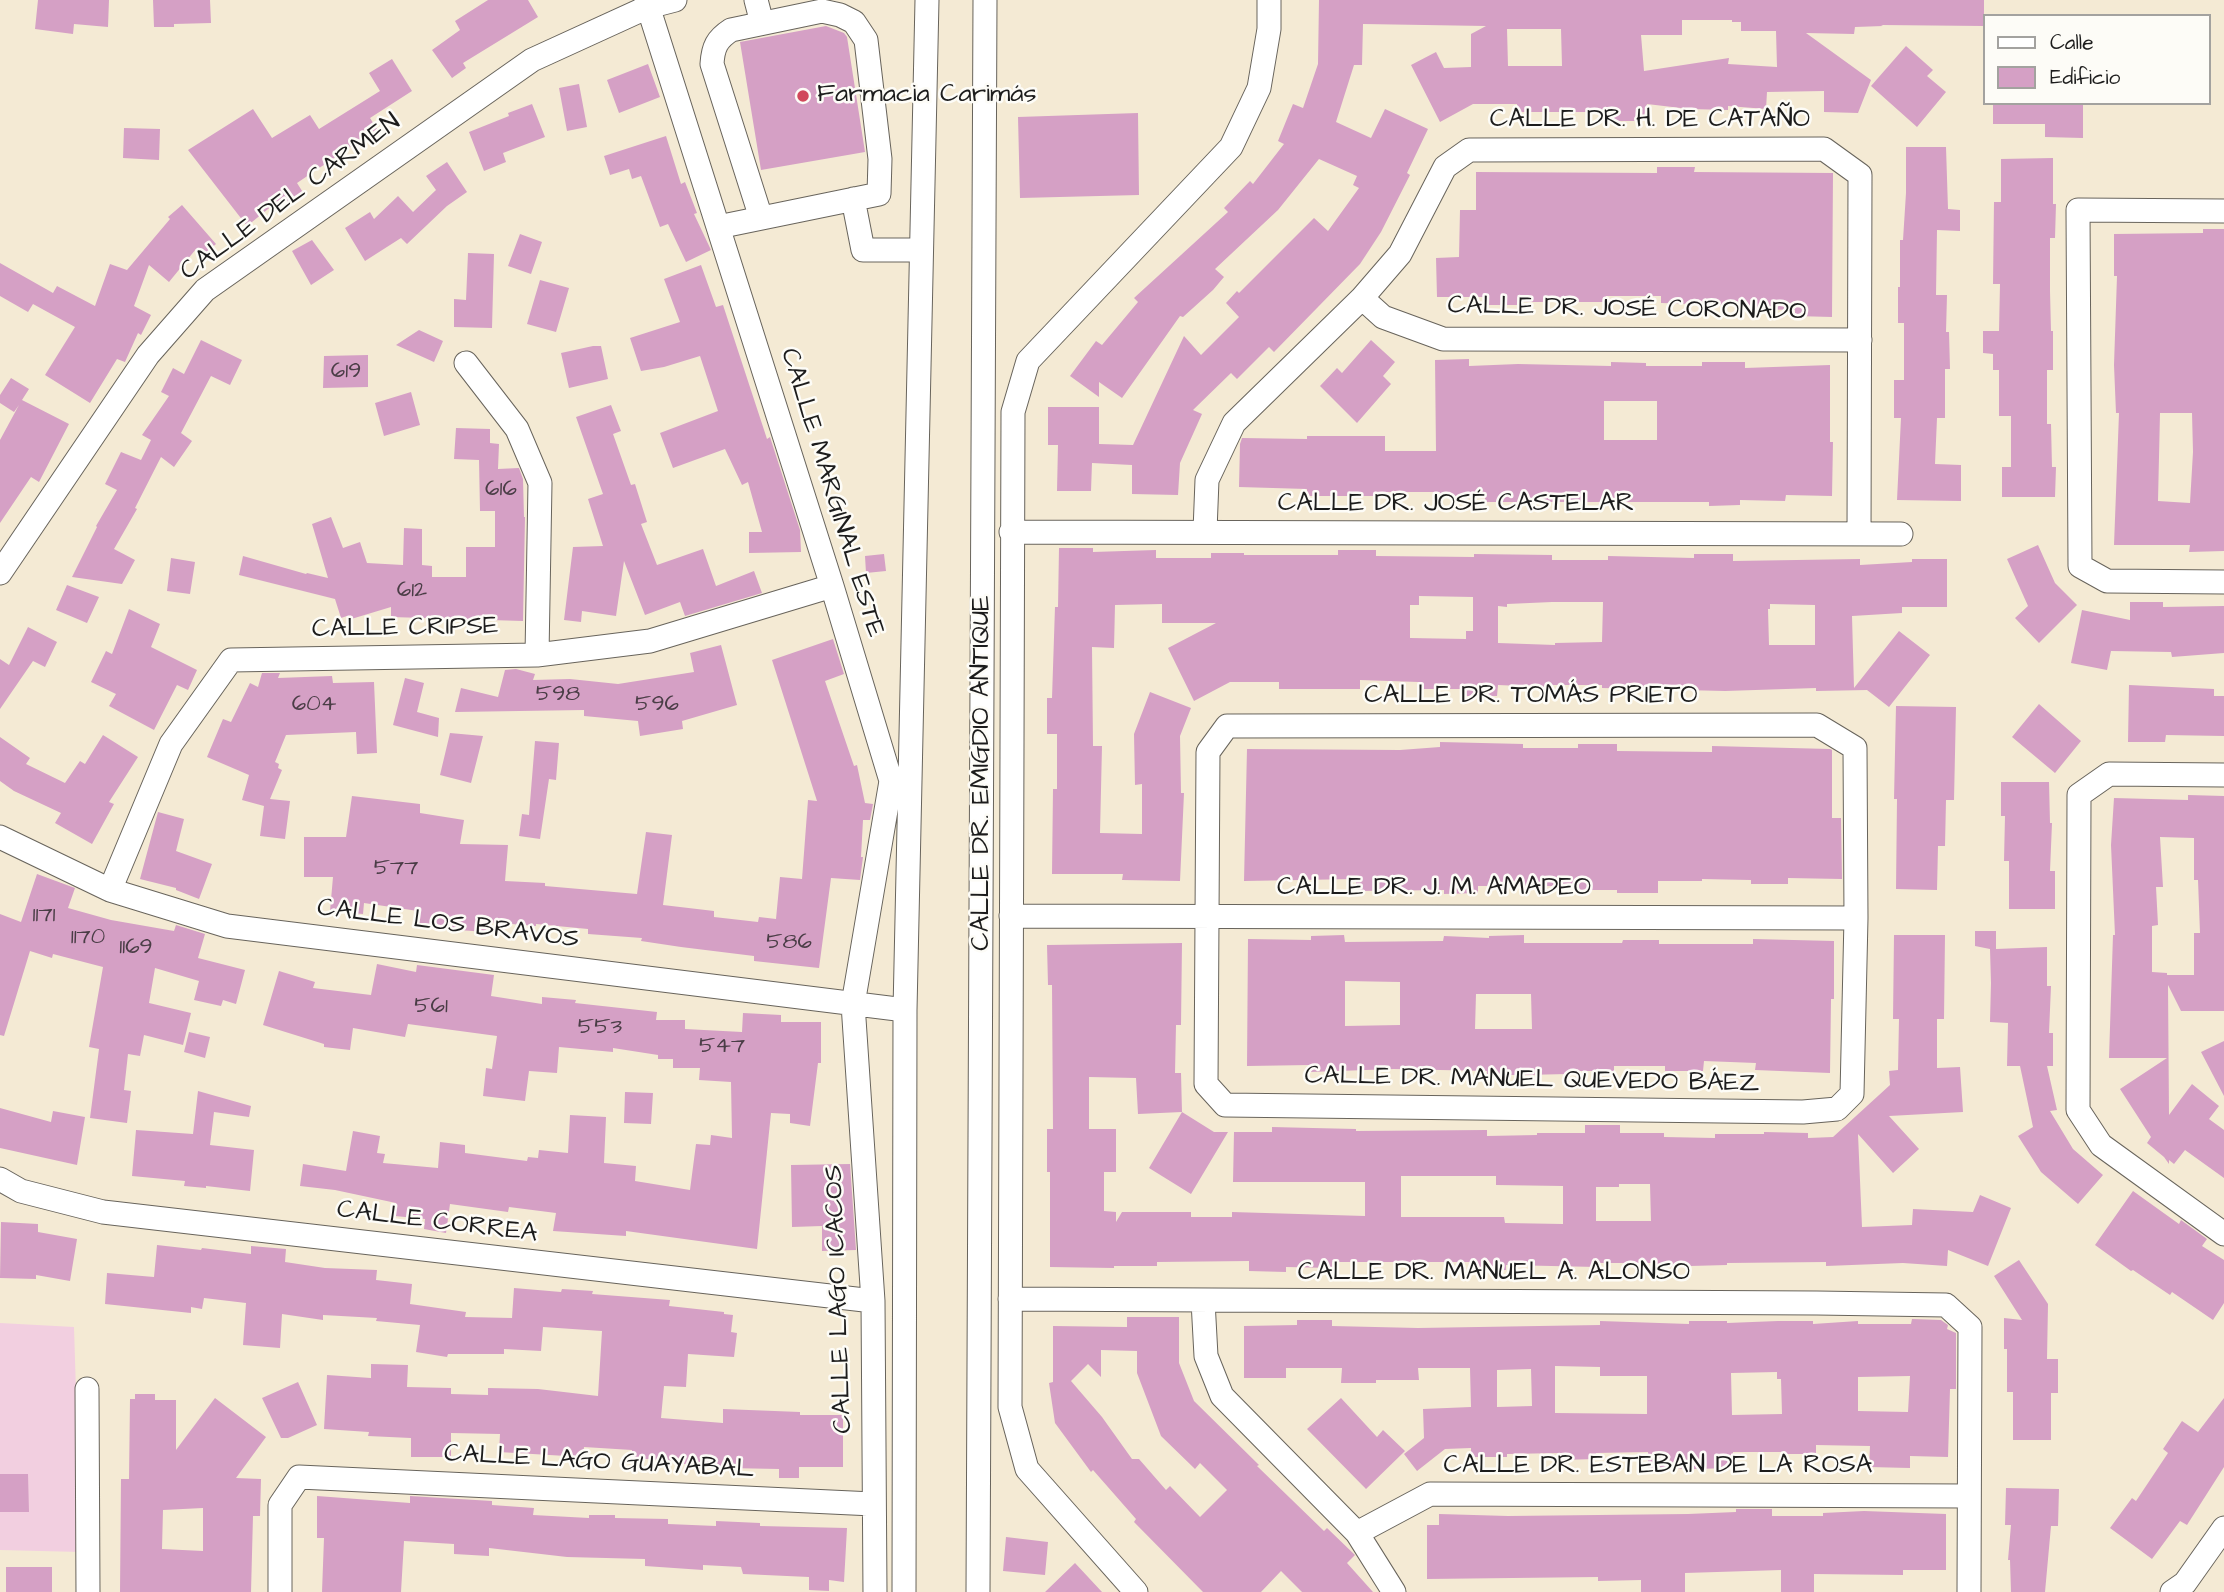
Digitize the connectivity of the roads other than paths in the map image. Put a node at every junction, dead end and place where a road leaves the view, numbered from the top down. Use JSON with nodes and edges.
{"nodes":[{"id":1,"x":675,"y":0,"type":"edge"},
{"id":2,"x":756,"y":0,"type":"edge"},
{"id":3,"x":927,"y":0,"type":"edge"},
{"id":4,"x":985,"y":0,"type":"edge"},
{"id":5,"x":1269,"y":0,"type":"edge"},
{"id":6,"x":647,"y":4,"type":"edge"},
{"id":7,"x":762,"y":23,"type":"junction"},
{"id":8,"x":853,"y":199,"type":"junction"},
{"id":9,"x":2224,"y":211,"type":"edge"},
{"id":10,"x":761,"y":218,"type":"junction"},
{"id":11,"x":718,"y":227,"type":"junction"},
{"id":12,"x":921,"y":250,"type":"junction"},
{"id":13,"x":1362,"y":298,"type":"junction"},
{"id":14,"x":1860,"y":340,"type":"junction"},
{"id":15,"x":466,"y":363,"type":"dead end"},
{"id":16,"x":1205,"y":531,"type":"junction"},
{"id":17,"x":1011,"y":532,"type":"junction"},
{"id":18,"x":1858,"y":534,"type":"junction"},
{"id":19,"x":1901,"y":534,"type":"dead end"},
{"id":20,"x":0,"y":573,"type":"edge"},
{"id":21,"x":2224,"y":582,"type":"edge"},
{"id":22,"x":832,"y":586,"type":"junction"},
{"id":23,"x":537,"y":654,"type":"junction"},
{"id":24,"x":2224,"y":775,"type":"edge"},
{"id":25,"x":0,"y":837,"type":"edge"},
{"id":26,"x":110,"y":890,"type":"junction"},
{"id":27,"x":1011,"y":916,"type":"junction"},
{"id":28,"x":1206,"y":916,"type":"junction"},
{"id":29,"x":1856,"y":918,"type":"junction"},
{"id":30,"x":853,"y":1004,"type":"junction"},
{"id":31,"x":905,"y":1010,"type":"junction"},
{"id":32,"x":0,"y":1180,"type":"edge"},
{"id":33,"x":2224,"y":1234,"type":"edge"},
{"id":34,"x":1010,"y":1299,"type":"junction"},
{"id":35,"x":873,"y":1301,"type":"junction"},
{"id":36,"x":1203,"y":1301,"type":"junction"},
{"id":37,"x":87,"y":1389,"type":"dead end"},
{"id":38,"x":1969,"y":1496,"type":"junction"},
{"id":39,"x":873,"y":1504,"type":"junction"},
{"id":40,"x":2224,"y":1528,"type":"edge"},
{"id":41,"x":1357,"y":1533,"type":"junction"},
{"id":42,"x":88,"y":1592,"type":"edge"},
{"id":43,"x":280,"y":1592,"type":"edge"},
{"id":44,"x":875,"y":1592,"type":"edge"},
{"id":45,"x":904,"y":1592,"type":"edge"},
{"id":46,"x":978,"y":1592,"type":"edge"},
{"id":47,"x":1136,"y":1592,"type":"edge"},
{"id":48,"x":1394,"y":1592,"type":"edge"},
{"id":49,"x":1969,"y":1592,"type":"edge"},
{"id":50,"x":2172,"y":1592,"type":"edge"}],
"edges":[{"from":1,"to":6,"type":"street","name":"CALLE DEL CARMEN"},
{"from":2,"to":7,"type":"street"},
{"from":3,"to":12,"type":"street"},
{"from":4,"to":46,"type":"street"},
{"from":5,"to":17,"type":"street","name":"CALLE DR. EMIGDIO ANTIQUE"},
{"from":6,"to":11,"type":"street","name":"CALLE MARGINAL ESTE"},
{"from":6,"to":20,"type":"street","name":"CALLE DEL CARMEN"},
{"from":7,"to":8,"type":"street"},
{"from":7,"to":10,"type":"street"},
{"from":8,"to":10,"type":"street"},
{"from":8,"to":12,"type":"street"},
{"from":9,"to":21,"type":"street"},
{"from":10,"to":11,"type":"street"},
{"from":11,"to":22,"type":"street","name":"CALLE MARGINAL ESTE"},
{"from":12,"to":31,"type":"street"},
{"from":13,"to":14,"type":"street","name":"CALLE DR. JOSÉ CORONADO"},
{"from":13,"to":14,"type":"street","name":"CALLE DR. H. DE CATAÑO"},
{"from":13,"to":16,"type":"street","name":"CALLE DR. H. DE CATAÑO"},
{"from":14,"to":18,"type":"street","name":"CALLE DR. H. DE CATAÑO"},
{"from":15,"to":23,"type":"street"},
{"from":16,"to":17,"type":"street","name":"CALLE DR. JOSÉ CASTELAR"},
{"from":16,"to":18,"type":"street","name":"CALLE DR. JOSÉ CASTELAR"},
{"from":17,"to":27,"type":"street","name":"CALLE DR. EMIGDIO ANTIQUE"},
{"from":18,"to":19,"type":"street","name":"CALLE DR. JOSÉ CASTELAR"},
{"from":22,"to":23,"type":"street","name":"CALLE CRIPSE"},
{"from":22,"to":30,"type":"street","name":"CALLE MARGINAL ESTE"},
{"from":23,"to":26,"type":"street","name":"CALLE CRIPSE"},
{"from":24,"to":33,"type":"street"},
{"from":25,"to":26,"type":"street","name":"CALLE LOS BRAVOS"},
{"from":26,"to":30,"type":"street","name":"CALLE LOS BRAVOS"},
{"from":27,"to":28,"type":"street","name":"CALLE DR. J. M. AMADEO"},
{"from":27,"to":34,"type":"street","name":"CALLE DR. EMIGDIO ANTIQUE"},
{"from":28,"to":29,"type":"street","name":"CALLE DR. J. M. AMADEO"},
{"from":28,"to":29,"type":"street","name":"CALLE DR. TOMÁS PRIETO"},
{"from":28,"to":29,"type":"street","name":"CALLE DR. MANUEL QUEVEDO BÁEZ"},
{"from":30,"to":31,"type":"street","name":"CALLE LOS BRAVOS"},
{"from":30,"to":35,"type":"street","name":"CALLE LAGO ICACOS"},
{"from":31,"to":45,"type":"street"},
{"from":32,"to":35,"type":"street","name":"CALLE CORREA"},
{"from":34,"to":36,"type":"street","name":"CALLE DR. MANUEL A. ALONSO"},
{"from":34,"to":47,"type":"street","name":"CALLE DR. EMIGDIO ANTIQUE"},
{"from":35,"to":39,"type":"street","name":"CALLE LAGO ICACOS"},
{"from":36,"to":38,"type":"street","name":"CALLE DR. MANUEL A. ALONSO"},
{"from":36,"to":41,"type":"street"},
{"from":37,"to":42,"type":"street"},
{"from":38,"to":41,"type":"street","name":"CALLE DR. ESTEBAN DE LA ROSA"},
{"from":38,"to":49,"type":"street"},
{"from":39,"to":43,"type":"street","name":"CALLE LAGO GUAYABAL"},
{"from":39,"to":44,"type":"street","name":"CALLE LAGO ICACOS"},
{"from":40,"to":50,"type":"street"},
{"from":41,"to":48,"type":"street"}]}
